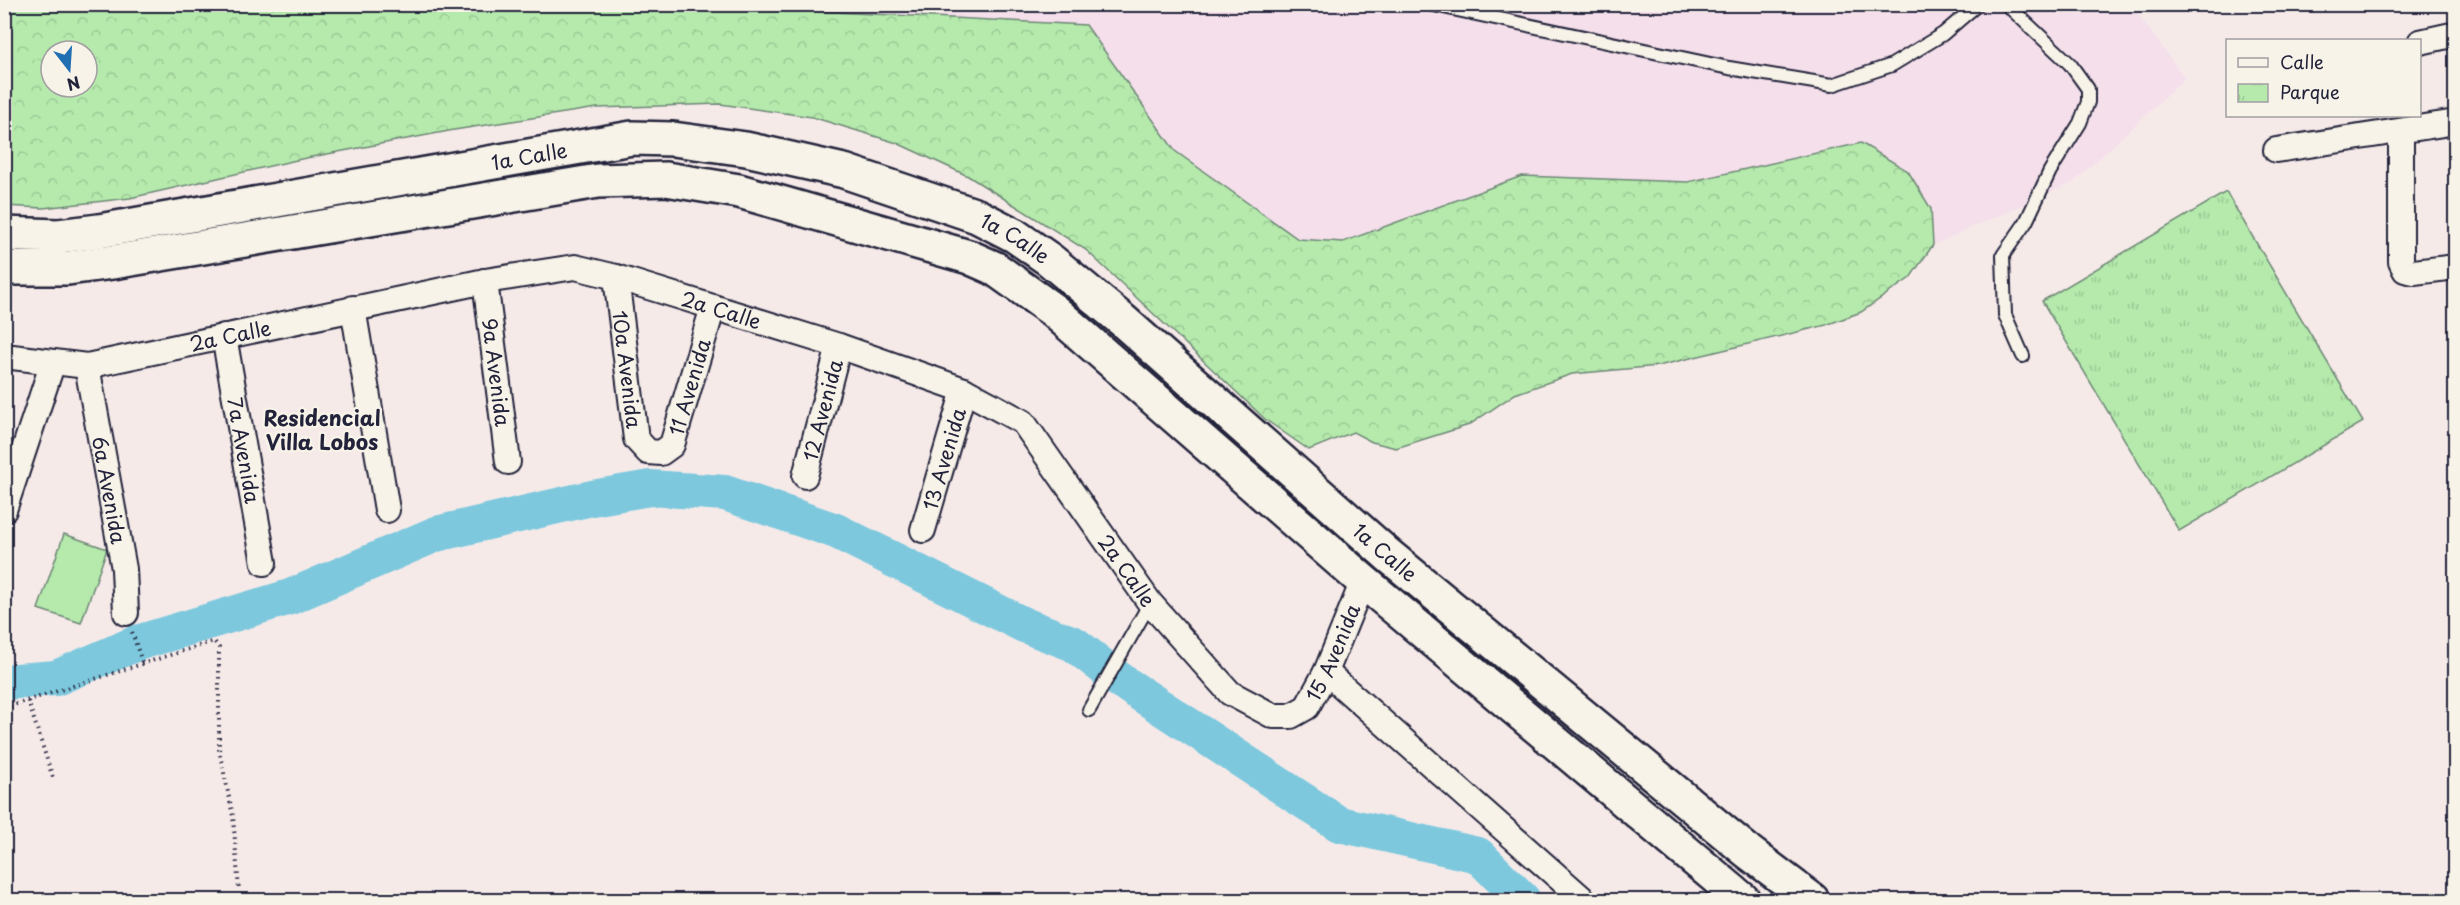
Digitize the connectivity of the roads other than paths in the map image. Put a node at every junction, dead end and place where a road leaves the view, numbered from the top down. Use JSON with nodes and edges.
{"nodes":[{"id":1,"x":1429,"y":4,"type":"edge"},
{"id":2,"x":1978,"y":4,"type":"edge"},
{"id":3,"x":2007,"y":4,"type":"edge"},
{"id":4,"x":2456,"y":34,"type":"edge"},
{"id":5,"x":2421,"y":42,"type":"edge"},
{"id":6,"x":2456,"y":122,"type":"edge"},
{"id":7,"x":2401,"y":131,"type":"junction"},
{"id":8,"x":2276,"y":150,"type":"dead end"},
{"id":9,"x":4,"y":234,"type":"edge"},
{"id":10,"x":2456,"y":267,"type":"edge"},
{"id":11,"x":4,"y":268,"type":"edge"},
{"id":12,"x":616,"y":277,"type":"junction"},
{"id":13,"x":485,"y":281,"type":"junction"},
{"id":14,"x":713,"y":307,"type":"junction"},
{"id":15,"x":353,"y":308,"type":"junction"},
{"id":16,"x":224,"y":336,"type":"junction"},
{"id":17,"x":839,"y":346,"type":"junction"},
{"id":18,"x":4,"y":356,"type":"edge"},
{"id":19,"x":2024,"y":356,"type":"dead end"},
{"id":20,"x":53,"y":362,"type":"junction"},
{"id":21,"x":87,"y":366,"type":"junction"},
{"id":22,"x":964,"y":390,"type":"junction"},
{"id":23,"x":652,"y":453,"type":"joint"},
{"id":24,"x":508,"y":462,"type":"dead end"},
{"id":25,"x":804,"y":476,"type":"dead end"},
{"id":26,"x":4,"y":510,"type":"edge"},
{"id":27,"x":387,"y":510,"type":"dead end"},
{"id":28,"x":923,"y":530,"type":"dead end"},
{"id":29,"x":264,"y":563,"type":"dead end"},
{"id":30,"x":1364,"y":580,"type":"junction"},
{"id":31,"x":1150,"y":603,"type":"junction"},
{"id":32,"x":129,"y":620,"type":"road end"},
{"id":33,"x":1326,"y":672,"type":"junction"},
{"id":34,"x":1089,"y":710,"type":"dead end"},
{"id":35,"x":1291,"y":716,"type":"joint"},
{"id":36,"x":1584,"y":900,"type":"edge"},
{"id":37,"x":1743,"y":900,"type":"edge"},
{"id":38,"x":1812,"y":900,"type":"edge"}],
"edges":[{"from":1,"to":2,"type":"lane"},
{"from":3,"to":19,"type":"lane"},
{"from":4,"to":5,"type":"street"},
{"from":6,"to":7,"type":"street"},
{"from":7,"to":8,"type":"street"},
{"from":7,"to":10,"type":"street"},
{"from":9,"to":38,"type":"main road","name":"1a Calle"},
{"from":11,"to":30,"type":"main road","name":"1a Calle"},
{"from":12,"to":13,"type":"street","name":"2a Calle"},
{"from":12,"to":14,"type":"street","name":"2a Calle"},
{"from":12,"to":23,"type":"street","name":"10a Avenida"},
{"from":13,"to":15,"type":"street","name":"2a Calle"},
{"from":13,"to":24,"type":"street","name":"9a Avenida"},
{"from":14,"to":17,"type":"street","name":"2a Calle"},
{"from":14,"to":23,"type":"street","name":"11 Avenida"},
{"from":15,"to":16,"type":"street","name":"2a Calle"},
{"from":15,"to":27,"type":"street"},
{"from":16,"to":21,"type":"street","name":"2a Calle"},
{"from":16,"to":29,"type":"street","name":"7a Avenida"},
{"from":17,"to":22,"type":"street","name":"2a Calle"},
{"from":17,"to":25,"type":"street","name":"12 Avenida"},
{"from":18,"to":20,"type":"street","name":"2a Calle"},
{"from":20,"to":21,"type":"street","name":"2a Calle"},
{"from":20,"to":26,"type":"street"},
{"from":21,"to":32,"type":"street","name":"6a Avenida"},
{"from":22,"to":28,"type":"street","name":"13 Avenida"},
{"from":22,"to":31,"type":"street","name":"2a Calle"},
{"from":30,"to":33,"type":"street","name":"15 Avenida"},
{"from":30,"to":37,"type":"main road","name":"1a Calle"},
{"from":31,"to":34,"type":"lane"},
{"from":31,"to":35,"type":"street","name":"2a Calle"},
{"from":33,"to":35,"type":"street","name":"15 Avenida"},
{"from":33,"to":36,"type":"street"}]}
